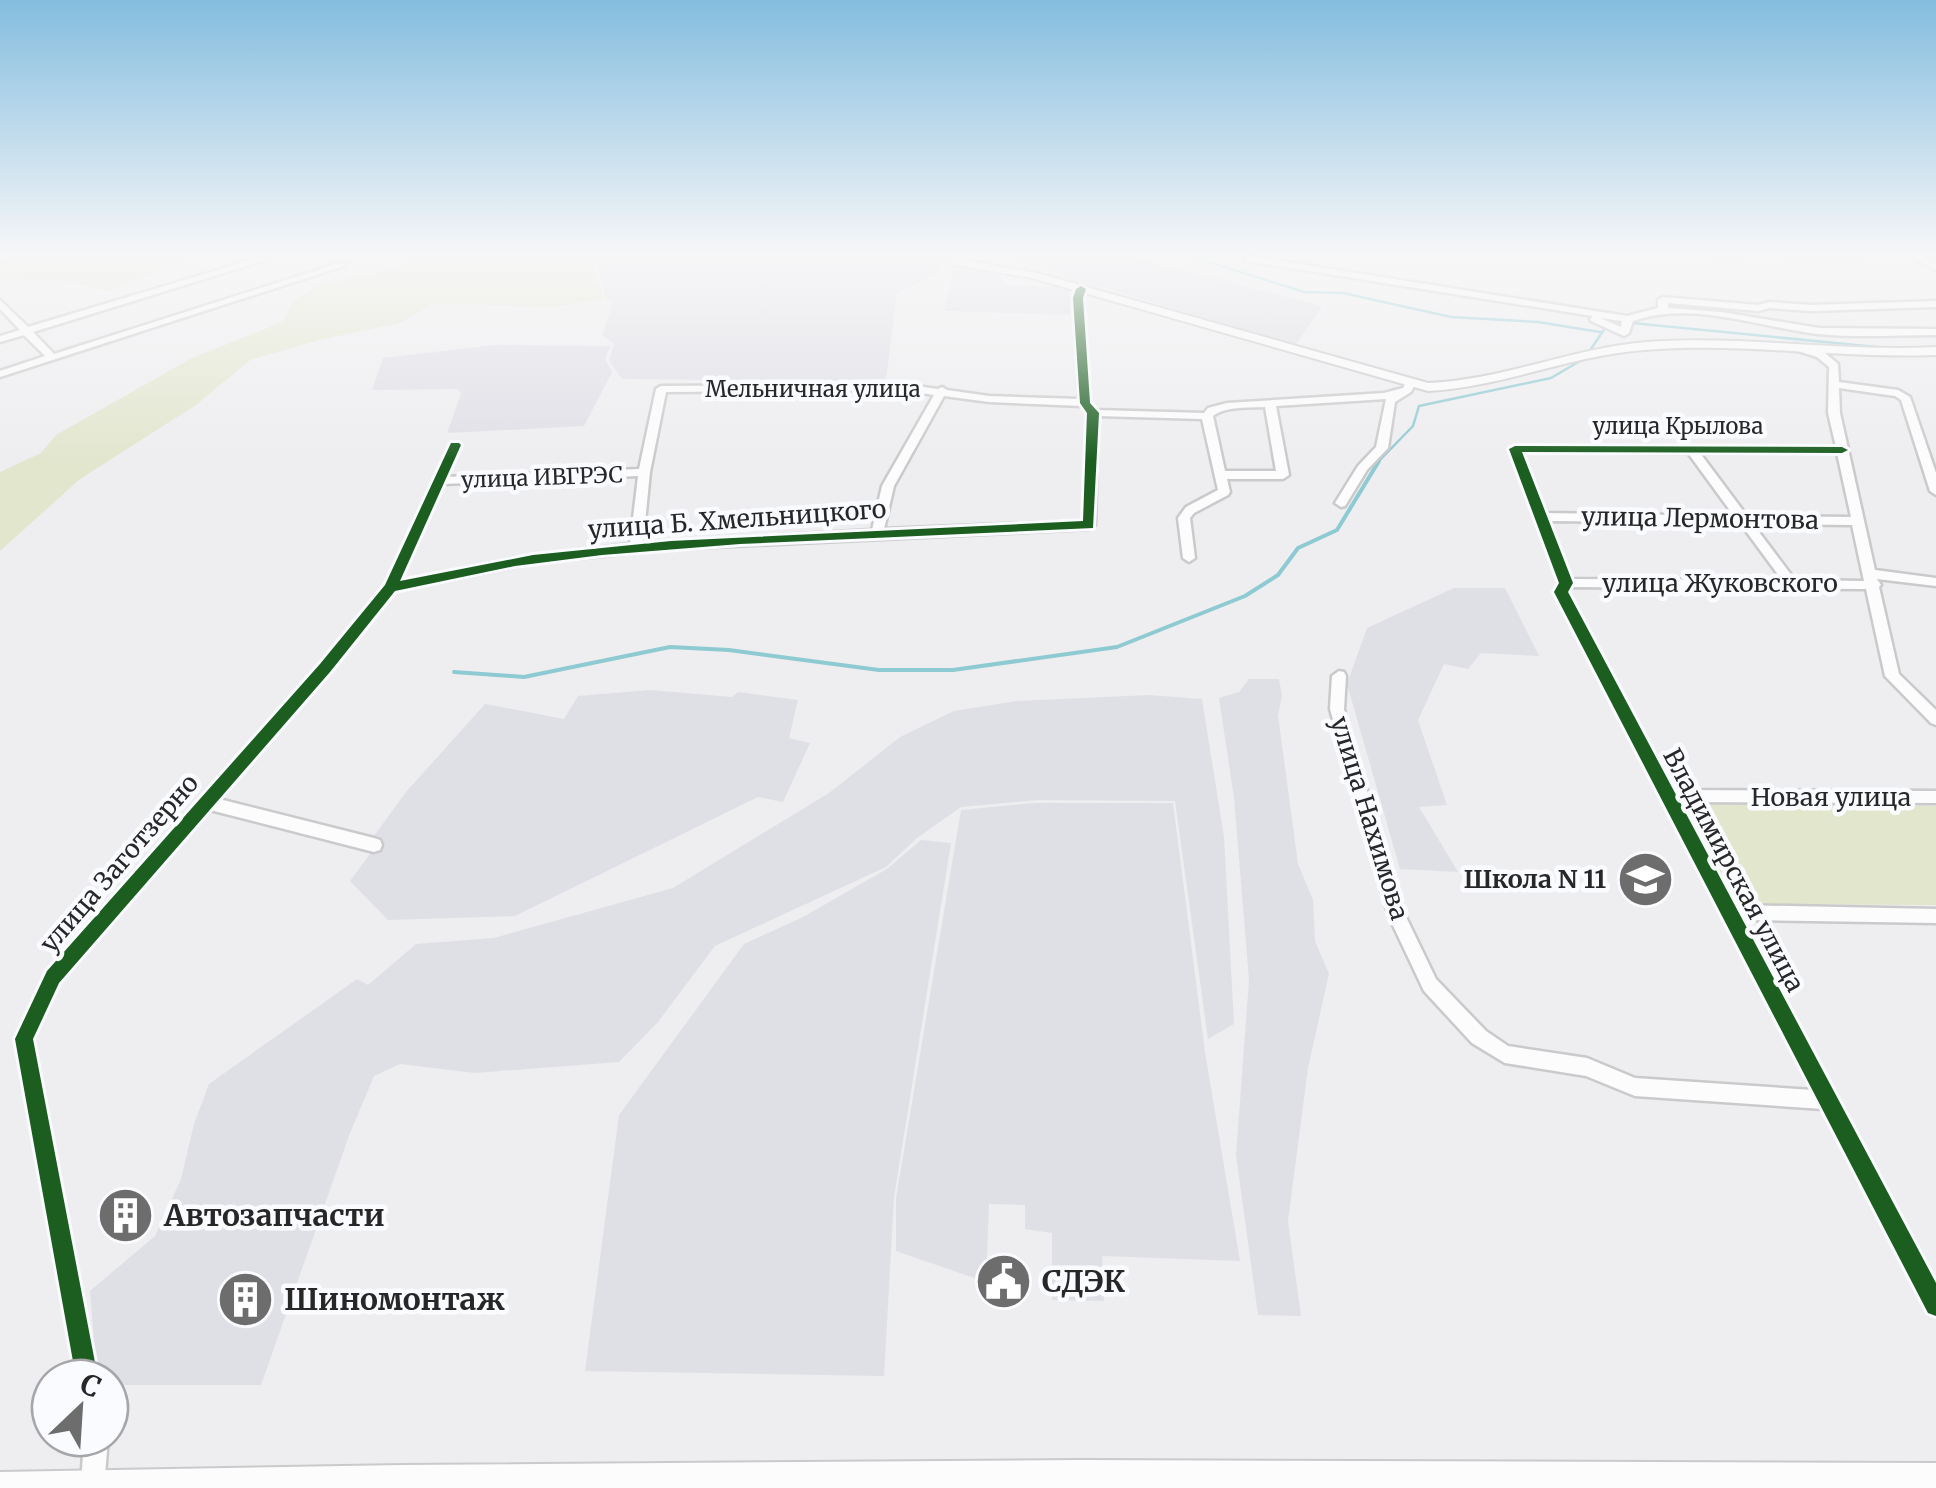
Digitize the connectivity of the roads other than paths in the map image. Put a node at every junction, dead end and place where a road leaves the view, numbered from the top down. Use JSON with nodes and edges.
{"nodes":[{"id":1,"x":18,"y":322,"type":"edge"},
{"id":2,"x":51,"y":322,"type":"edge"},
{"id":3,"x":163,"y":322,"type":"edge"},
{"id":4,"x":1080,"y":322,"type":"edge"},
{"id":5,"x":1193,"y":322,"type":"edge"},
{"id":6,"x":1602,"y":322,"type":"edge"},
{"id":7,"x":1627,"y":322,"type":"edge"},
{"id":8,"x":1789,"y":322,"type":"edge"},
{"id":9,"x":1812,"y":322,"type":"edge"},
{"id":10,"x":26,"y":330,"type":"junction"},
{"id":11,"x":1815,"y":330,"type":"junction"},
{"id":12,"x":1936,"y":332,"type":"edge"},
{"id":13,"x":1624,"y":333,"type":"junction"},
{"id":14,"x":0,"y":339,"type":"edge"},
{"id":15,"x":1641,"y":346,"type":"junction"},
{"id":16,"x":1796,"y":347,"type":"junction"},
{"id":17,"x":1936,"y":351,"type":"edge"},
{"id":18,"x":1861,"y":352,"type":"junction"},
{"id":19,"x":52,"y":358,"type":"junction"},
{"id":20,"x":1834,"y":366,"type":"junction"},
{"id":21,"x":0,"y":374,"type":"edge"},
{"id":22,"x":1834,"y":384,"type":"junction"},
{"id":23,"x":1409,"y":387,"type":"junction"},
{"id":24,"x":942,"y":390,"type":"junction"},
{"id":25,"x":1270,"y":403,"type":"junction"},
{"id":26,"x":1088,"y":408,"type":"junction"},
{"id":27,"x":1207,"y":416,"type":"junction"},
{"id":28,"x":455,"y":445,"type":"dead end"},
{"id":29,"x":1515,"y":448,"type":"joint"},
{"id":30,"x":1691,"y":448,"type":"junction"},
{"id":31,"x":1842,"y":450,"type":"junction"},
{"id":32,"x":644,"y":472,"type":"junction"},
{"id":33,"x":1219,"y":475,"type":"junction"},
{"id":34,"x":439,"y":481,"type":"junction"},
{"id":35,"x":1936,"y":491,"type":"edge"},
{"id":36,"x":1340,"y":503,"type":"dead end"},
{"id":37,"x":1541,"y":517,"type":"junction"},
{"id":38,"x":1741,"y":517,"type":"junction"},
{"id":39,"x":1858,"y":521,"type":"junction"},
{"id":40,"x":877,"y":533,"type":"junction"},
{"id":41,"x":636,"y":550,"type":"junction"},
{"id":42,"x":1189,"y":558,"type":"dead end"},
{"id":43,"x":1872,"y":579,"type":"junction"},
{"id":44,"x":1790,"y":582,"type":"junction"},
{"id":45,"x":1936,"y":582,"type":"edge"},
{"id":46,"x":1566,"y":583,"type":"junction"},
{"id":47,"x":391,"y":587,"type":"junction"},
{"id":48,"x":1339,"y":676,"type":"dead end"},
{"id":49,"x":1936,"y":719,"type":"edge"},
{"id":50,"x":1666,"y":796,"type":"junction"},
{"id":51,"x":1936,"y":797,"type":"edge"},
{"id":52,"x":205,"y":802,"type":"junction"},
{"id":53,"x":374,"y":846,"type":"dead end"},
{"id":54,"x":1728,"y":912,"type":"junction"},
{"id":55,"x":1936,"y":916,"type":"edge"},
{"id":56,"x":1826,"y":1100,"type":"junction"},
{"id":57,"x":1936,"y":1305,"type":"edge"},
{"id":58,"x":83,"y":1358,"type":"edge"},
{"id":59,"x":95,"y":1458,"type":"edge"},
{"id":60,"x":1936,"y":1477,"type":"edge"},
{"id":61,"x":1465,"y":1481,"type":"edge"},
{"id":62,"x":93,"y":1485,"type":"junction"},
{"id":63,"x":0,"y":1486,"type":"edge"}],
"edges":[{"from":1,"to":10,"type":"street"},
{"from":2,"to":10,"type":"street"},
{"from":3,"to":19,"type":"street"},
{"from":4,"to":26,"type":"street"},
{"from":5,"to":23,"type":"main road"},
{"from":6,"to":13,"type":"street"},
{"from":7,"to":13,"type":"street"},
{"from":8,"to":11,"type":"street"},
{"from":9,"to":11,"type":"street"},
{"from":10,"to":14,"type":"street"},
{"from":10,"to":19,"type":"street"},
{"from":11,"to":12,"type":"street"},
{"from":13,"to":15,"type":"street"},
{"from":15,"to":16,"type":"main road"},
{"from":15,"to":23,"type":"main road"},
{"from":16,"to":18,"type":"main road"},
{"from":16,"to":20,"type":"street"},
{"from":17,"to":18,"type":"main road"},
{"from":18,"to":20,"type":"street"},
{"from":19,"to":21,"type":"street"},
{"from":20,"to":22,"type":"street"},
{"from":22,"to":31,"type":"street"},
{"from":22,"to":35,"type":"street"},
{"from":23,"to":25,"type":"street","name":"Мельничная улица"},
{"from":23,"to":36,"type":"street"},
{"from":24,"to":26,"type":"street","name":"Мельничная улица"},
{"from":24,"to":32,"type":"street","name":"Мельничная улица"},
{"from":24,"to":40,"type":"street"},
{"from":25,"to":27,"type":"street","name":"Мельничная улица"},
{"from":25,"to":33,"type":"street"},
{"from":26,"to":27,"type":"street","name":"Мельничная улица"},
{"from":26,"to":40,"type":"street","name":"улица Б. Хмельницкого"},
{"from":27,"to":33,"type":"street"},
{"from":28,"to":34,"type":"street","name":"улица Заготзерно"},
{"from":29,"to":30,"type":"street","name":"улица Крылова"},
{"from":29,"to":37,"type":"street","name":"Владимирская улица"},
{"from":30,"to":31,"type":"street","name":"улица Крылова"},
{"from":30,"to":38,"type":"street"},
{"from":31,"to":39,"type":"street"},
{"from":32,"to":34,"type":"street","name":"улица ИВГРЭС"},
{"from":32,"to":41,"type":"street"},
{"from":33,"to":42,"type":"street"},
{"from":34,"to":47,"type":"street","name":"улица Заготзерно"},
{"from":37,"to":38,"type":"street","name":"улица Лермонтова"},
{"from":37,"to":46,"type":"street","name":"Владимирская улица"},
{"from":38,"to":39,"type":"street","name":"улица Лермонтова"},
{"from":38,"to":44,"type":"street"},
{"from":39,"to":43,"type":"street"},
{"from":40,"to":41,"type":"street","name":"улица Б. Хмельницкого"},
{"from":41,"to":47,"type":"street","name":"улица Б. Хмельницкого"},
{"from":43,"to":44,"type":"street","name":"улица Жуковского"},
{"from":43,"to":45,"type":"street","name":"улица Жуковского"},
{"from":43,"to":49,"type":"street"},
{"from":44,"to":46,"type":"street","name":"улица Жуковского"},
{"from":46,"to":50,"type":"street","name":"Владимирская улица"},
{"from":47,"to":52,"type":"street","name":"улица Заготзерно"},
{"from":48,"to":56,"type":"street","name":"улица Нахимова"},
{"from":50,"to":51,"type":"street","name":"Новая улица"},
{"from":50,"to":54,"type":"street","name":"Владимирская улица"},
{"from":52,"to":53,"type":"street"},
{"from":52,"to":58,"type":"street","name":"улица Заготзерно"},
{"from":54,"to":55,"type":"street"},
{"from":54,"to":56,"type":"street","name":"Владимирская улица"},
{"from":56,"to":57,"type":"street","name":"Владимирская улица"},
{"from":59,"to":62,"type":"street"},
{"from":60,"to":61,"type":"main road"},
{"from":61,"to":62,"type":"main road"},
{"from":62,"to":63,"type":"main road"}]}
